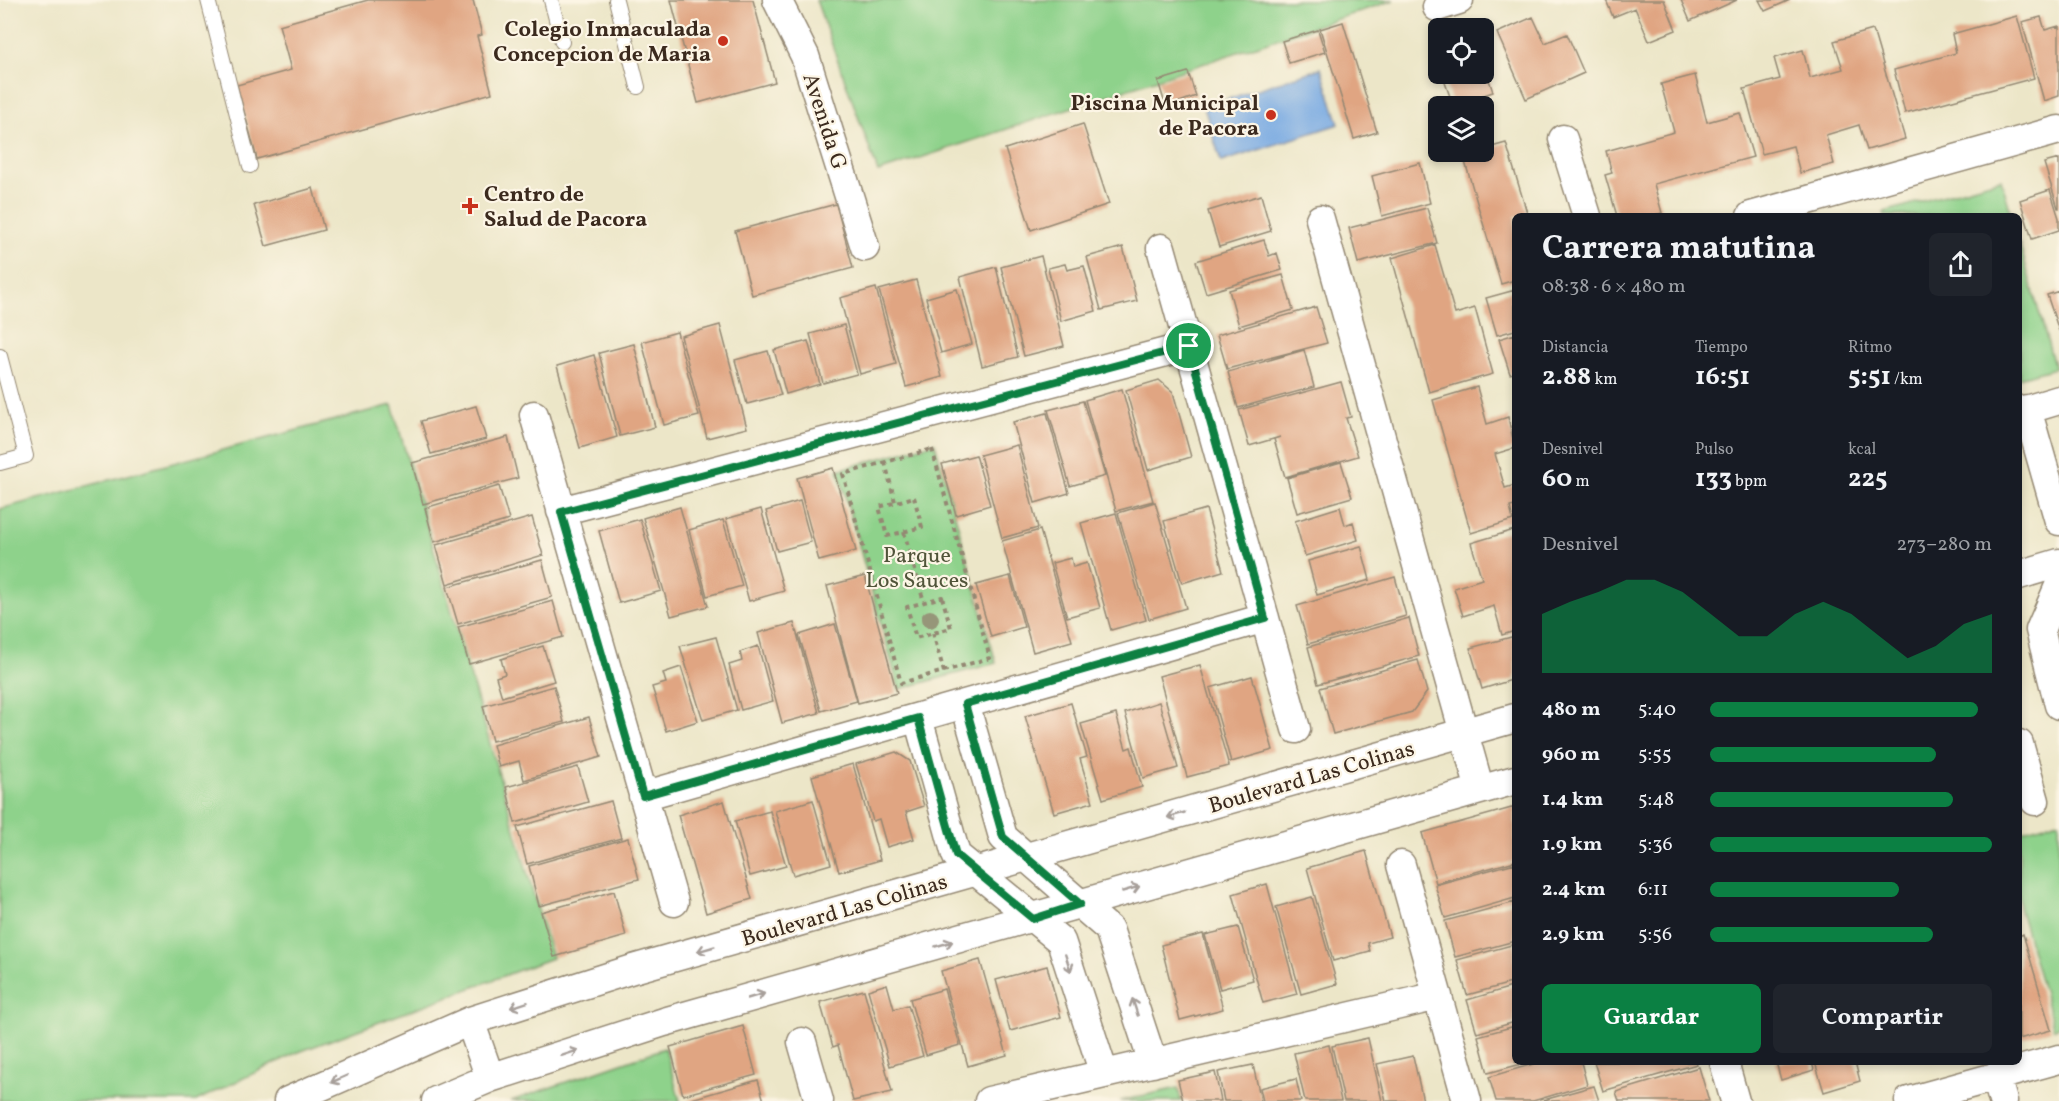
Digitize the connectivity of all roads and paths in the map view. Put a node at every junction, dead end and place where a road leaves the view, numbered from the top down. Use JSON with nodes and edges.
{"nodes":[{"id":1,"x":208,"y":0,"type":"edge"},
{"id":2,"x":551,"y":0,"type":"edge"},
{"id":3,"x":616,"y":0,"type":"edge"},
{"id":4,"x":777,"y":0,"type":"edge"},
{"id":5,"x":562,"y":42,"type":"dead end"},
{"id":6,"x":638,"y":87,"type":"dead end"},
{"id":7,"x":2059,"y":130,"type":"edge"},
{"id":8,"x":1563,"y":139,"type":"dead end"},
{"id":9,"x":250,"y":166,"type":"dead end"},
{"id":10,"x":1586,"y":213,"type":"edge"},
{"id":11,"x":1761,"y":213,"type":"edge"},
{"id":12,"x":1320,"y":219,"type":"dead end"},
{"id":13,"x":865,"y":247,"type":"dead end"},
{"id":14,"x":1161,"y":248,"type":"dead end"},
{"id":15,"x":1189,"y":346,"type":"junction"},
{"id":16,"x":0,"y":356,"type":"edge"},
{"id":17,"x":2059,"y":400,"type":"edge"},
{"id":18,"x":2023,"y":411,"type":"edge"},
{"id":19,"x":534,"y":415,"type":"dead end"},
{"id":20,"x":874,"y":428,"type":"junction"},
{"id":21,"x":885,"y":462,"type":"junction"},
{"id":22,"x":0,"y":463,"type":"edge"},
{"id":23,"x":895,"y":502,"type":"junction"},
{"id":24,"x":561,"y":512,"type":"junction"},
{"id":25,"x":2059,"y":521,"type":"edge"},
{"id":26,"x":904,"y":532,"type":"junction"},
{"id":27,"x":2059,"y":563,"type":"edge"},
{"id":28,"x":2022,"y":572,"type":"edge"},
{"id":29,"x":2059,"y":586,"type":"edge"},
{"id":30,"x":924,"y":602,"type":"junction"},
{"id":31,"x":1265,"y":618,"type":"junction"},
{"id":32,"x":2039,"y":630,"type":"edge"},
{"id":33,"x":933,"y":633,"type":"junction"},
{"id":34,"x":944,"y":671,"type":"junction"},
{"id":35,"x":2059,"y":705,"type":"edge"},
{"id":36,"x":960,"y":706,"type":"junction"},
{"id":37,"x":918,"y":718,"type":"junction"},
{"id":38,"x":1512,"y":719,"type":"edge"},
{"id":39,"x":1296,"y":729,"type":"dead end"},
{"id":40,"x":1464,"y":733,"type":"junction"},
{"id":41,"x":2022,"y":753,"type":"edge"},
{"id":42,"x":1512,"y":781,"type":"edge"},
{"id":43,"x":1480,"y":790,"type":"junction"},
{"id":44,"x":643,"y":796,"type":"junction"},
{"id":45,"x":2038,"y":800,"type":"edge"},
{"id":46,"x":1028,"y":857,"type":"junction"},
{"id":47,"x":1401,"y":865,"type":"dead end"},
{"id":48,"x":978,"y":871,"type":"junction"},
{"id":49,"x":674,"y":902,"type":"dead end"},
{"id":50,"x":1080,"y":904,"type":"junction"},
{"id":51,"x":1033,"y":919,"type":"junction"},
{"id":52,"x":1437,"y":996,"type":"junction"},
{"id":53,"x":470,"y":1021,"type":"junction"},
{"id":54,"x":802,"y":1042,"type":"dead end"},
{"id":55,"x":2059,"y":1059,"type":"edge"},
{"id":56,"x":1154,"y":1063,"type":"junction"},
{"id":57,"x":1725,"y":1065,"type":"edge"},
{"id":58,"x":1104,"y":1074,"type":"junction"},
{"id":59,"x":490,"y":1078,"type":"junction"},
{"id":60,"x":2000,"y":1089,"type":"edge"},
{"id":61,"x":288,"y":1101,"type":"edge"},
{"id":62,"x":436,"y":1101,"type":"edge"},
{"id":63,"x":819,"y":1101,"type":"edge"},
{"id":64,"x":989,"y":1101,"type":"edge"},
{"id":65,"x":1467,"y":1101,"type":"edge"},
{"id":66,"x":1735,"y":1101,"type":"edge"},
{"id":67,"x":1909,"y":1101,"type":"edge"}],
"edges":[{"from":1,"to":9,"type":"lane"},
{"from":2,"to":5,"type":"lane"},
{"from":3,"to":6,"type":"lane"},
{"from":4,"to":13,"type":"street","name":"Avenida G"},
{"from":7,"to":11,"type":"street"},
{"from":8,"to":10,"type":"street"},
{"from":12,"to":40,"type":"street"},
{"from":14,"to":15,"type":"street"},
{"from":15,"to":20,"type":"street"},
{"from":15,"to":31,"type":"street"},
{"from":16,"to":22,"type":"lane"},
{"from":17,"to":18,"type":"street"},
{"from":18,"to":25,"type":"street"},
{"from":19,"to":24,"type":"street"},
{"from":20,"to":21,"type":"path"},
{"from":20,"to":24,"type":"street"},
{"from":21,"to":23,"type":"path"},
{"from":21,"to":34,"type":"path"},
{"from":21,"to":34,"type":"path"},
{"from":23,"to":26,"type":"path"},
{"from":23,"to":26,"type":"path"},
{"from":24,"to":44,"type":"street"},
{"from":26,"to":30,"type":"path"},
{"from":27,"to":28,"type":"street"},
{"from":29,"to":32,"type":"street"},
{"from":30,"to":33,"type":"path"},
{"from":30,"to":33,"type":"path"},
{"from":31,"to":36,"type":"street"},
{"from":31,"to":39,"type":"street"},
{"from":32,"to":35,"type":"street"},
{"from":33,"to":34,"type":"path"},
{"from":34,"to":36,"type":"path"},
{"from":36,"to":37,"type":"street"},
{"from":36,"to":46,"type":"street"},
{"from":37,"to":44,"type":"street"},
{"from":37,"to":48,"type":"street"},
{"from":38,"to":40,"type":"street","name":"Boulevard Las Colinas"},
{"from":40,"to":43,"type":"street"},
{"from":40,"to":46,"type":"street","name":"Boulevard Las Colinas","one_way":true},
{"from":41,"to":45,"type":"street"},
{"from":42,"to":43,"type":"street"},
{"from":50,"to":43,"type":"street","one_way":true},
{"from":44,"to":49,"type":"street"},
{"from":46,"to":48,"type":"street","name":"Boulevard Las Colinas"},
{"from":46,"to":50,"type":"street"},
{"from":47,"to":52,"type":"street"},
{"from":48,"to":51,"type":"street"},
{"from":48,"to":53,"type":"street","name":"Boulevard Las Colinas","one_way":true},
{"from":50,"to":51,"type":"street"},
{"from":56,"to":50,"type":"street","one_way":true},
{"from":51,"to":58,"type":"street","one_way":true},
{"from":59,"to":51,"type":"street","one_way":true},
{"from":52,"to":56,"type":"street"},
{"from":52,"to":65,"type":"street"},
{"from":53,"to":59,"type":"street"},
{"from":53,"to":61,"type":"street","name":"Boulevard Las Colinas","one_way":true},
{"from":54,"to":63,"type":"street"},
{"from":55,"to":60,"type":"street"},
{"from":56,"to":58,"type":"street"},
{"from":57,"to":66,"type":"street"},
{"from":58,"to":64,"type":"street"},
{"from":59,"to":62,"type":"street"},
{"from":60,"to":67,"type":"street"}]}
